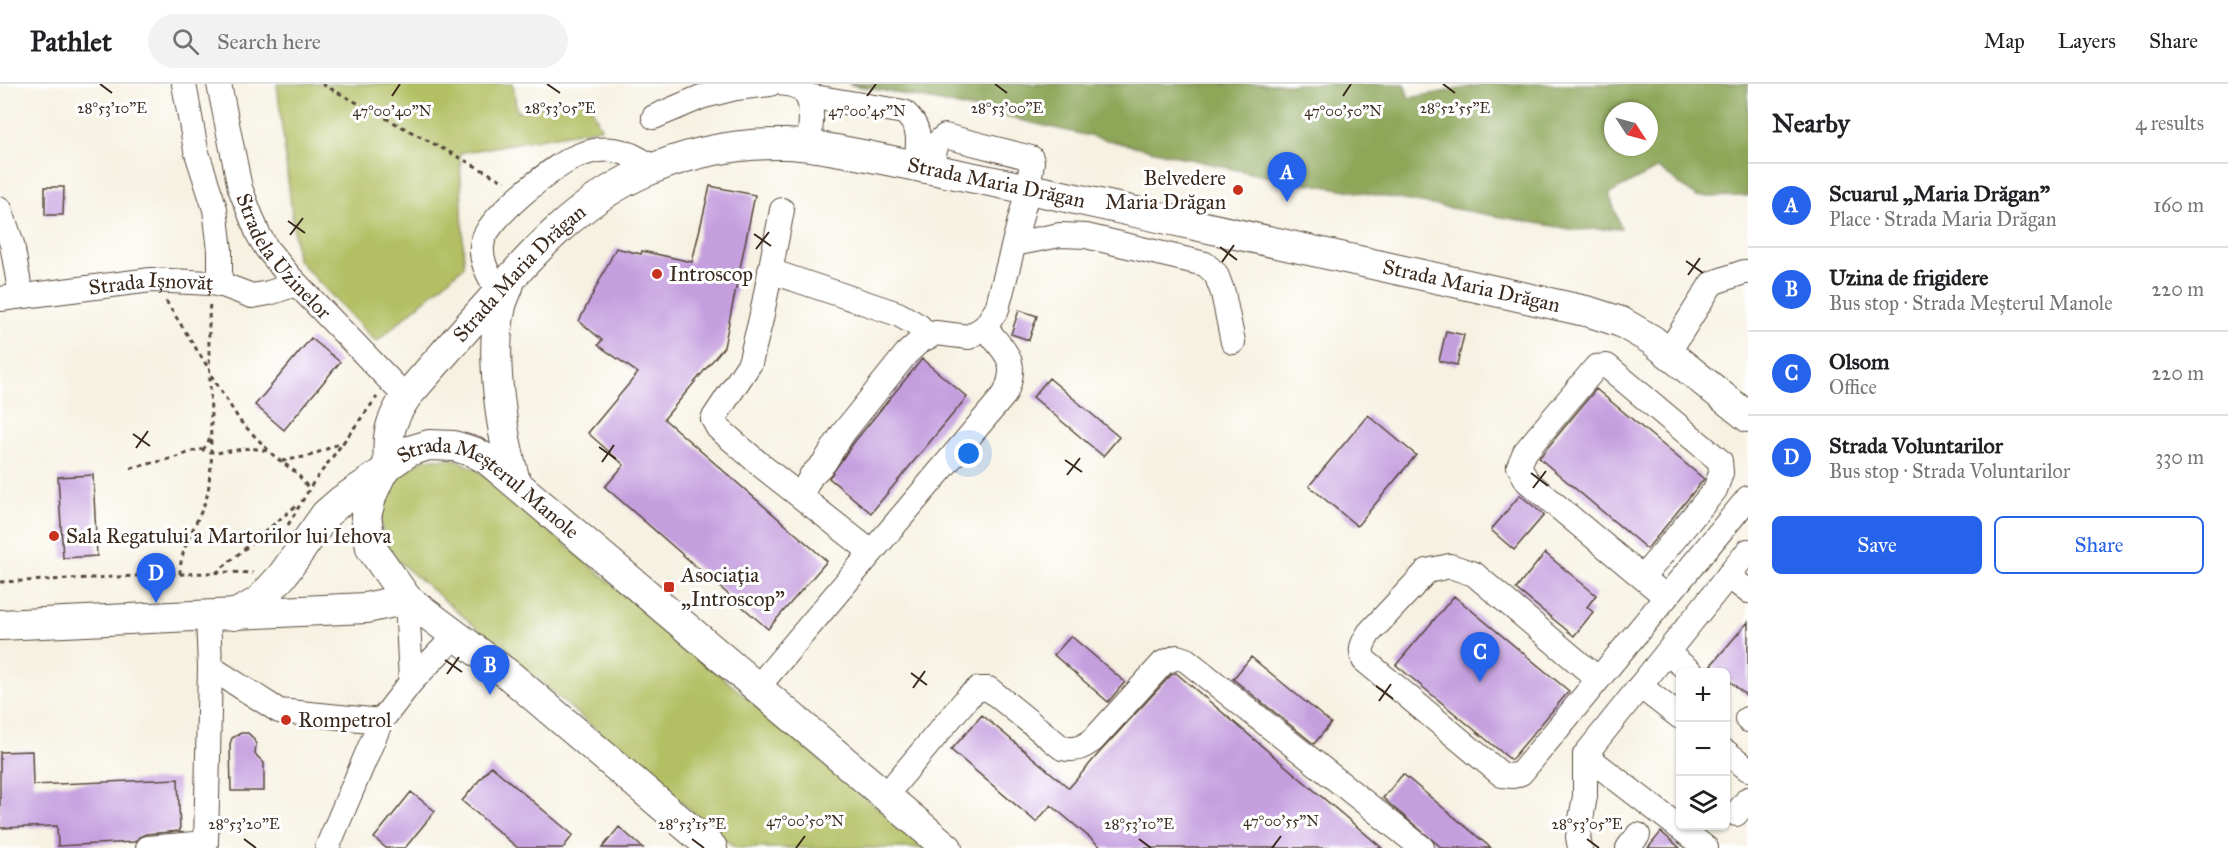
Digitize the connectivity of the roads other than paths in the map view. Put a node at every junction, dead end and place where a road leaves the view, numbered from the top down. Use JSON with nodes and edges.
{"nodes":[{"id":1,"x":184,"y":84,"type":"edge"},
{"id":2,"x":219,"y":84,"type":"edge"},
{"id":3,"x":790,"y":86,"type":"edge"},
{"id":4,"x":654,"y":117,"type":"dead end"},
{"id":5,"x":809,"y":146,"type":"junction"},
{"id":6,"x":923,"y":167,"type":"junction"},
{"id":7,"x":654,"y":168,"type":"junction"},
{"id":8,"x":1028,"y":189,"type":"junction"},
{"id":9,"x":0,"y":209,"type":"edge"},
{"id":10,"x":782,"y":210,"type":"dead end"},
{"id":11,"x":1014,"y":244,"type":"junction"},
{"id":12,"x":770,"y":271,"type":"junction"},
{"id":13,"x":1748,"y":272,"type":"edge"},
{"id":14,"x":215,"y":284,"type":"junction"},
{"id":15,"x":296,"y":284,"type":"junction"},
{"id":16,"x":505,"y":284,"type":"junction"},
{"id":17,"x":11,"y":297,"type":"edge"},
{"id":18,"x":985,"y":327,"type":"junction"},
{"id":19,"x":928,"y":337,"type":"junction"},
{"id":20,"x":1233,"y":342,"type":"dead end"},
{"id":21,"x":1668,"y":353,"type":"junction"},
{"id":22,"x":392,"y":397,"type":"junction"},
{"id":23,"x":1748,"y":417,"type":"edge"},
{"id":24,"x":454,"y":446,"type":"junction"},
{"id":25,"x":385,"y":470,"type":"junction"},
{"id":26,"x":515,"y":481,"type":"junction"},
{"id":27,"x":801,"y":496,"type":"junction"},
{"id":28,"x":1748,"y":498,"type":"edge"},
{"id":29,"x":1748,"y":551,"type":"edge"},
{"id":30,"x":871,"y":552,"type":"junction"},
{"id":31,"x":1728,"y":576,"type":"junction"},
{"id":32,"x":1643,"y":577,"type":"junction"},
{"id":33,"x":1748,"y":591,"type":"edge"},
{"id":34,"x":1666,"y":597,"type":"junction"},
{"id":35,"x":407,"y":599,"type":"junction"},
{"id":36,"x":221,"y":615,"type":"junction"},
{"id":37,"x":0,"y":625,"type":"edge"},
{"id":38,"x":456,"y":634,"type":"junction"},
{"id":39,"x":1667,"y":653,"type":"junction"},
{"id":40,"x":210,"y":667,"type":"junction"},
{"id":41,"x":1686,"y":668,"type":"edge"},
{"id":42,"x":1598,"y":679,"type":"junction"},
{"id":43,"x":411,"y":682,"type":"junction"},
{"id":44,"x":1640,"y":686,"type":"junction"},
{"id":45,"x":757,"y":688,"type":"junction"},
{"id":46,"x":1676,"y":714,"type":"edge"},
{"id":47,"x":381,"y":722,"type":"junction"},
{"id":48,"x":1586,"y":755,"type":"junction"},
{"id":49,"x":1730,"y":756,"type":"edge"},
{"id":50,"x":1748,"y":769,"type":"edge"},
{"id":51,"x":885,"y":795,"type":"junction"},
{"id":52,"x":148,"y":848,"type":"edge"},
{"id":53,"x":327,"y":848,"type":"edge"},
{"id":54,"x":712,"y":848,"type":"edge"},
{"id":55,"x":947,"y":848,"type":"edge"},
{"id":56,"x":1422,"y":848,"type":"edge"},
{"id":57,"x":1580,"y":848,"type":"edge"},
{"id":58,"x":1706,"y":848,"type":"edge"}],
"edges":[{"from":1,"to":14,"type":"street"},
{"from":2,"to":15,"type":"street","name":"Stradela Uzinelor"},
{"from":3,"to":4,"type":"street"},
{"from":3,"to":5,"type":"street"},
{"from":3,"to":6,"type":"street"},
{"from":5,"to":6,"type":"main road","name":"Strada Maria Drăgan"},
{"from":5,"to":7,"type":"main road","name":"Strada Maria Drăgan"},
{"from":6,"to":8,"type":"main road","name":"Strada Maria Drăgan"},
{"from":7,"to":16,"type":"main road","name":"Strada Maria Drăgan"},
{"from":7,"to":16,"type":"street"},
{"from":8,"to":11,"type":"street"},
{"from":8,"to":21,"type":"main road","name":"Strada Maria Drăgan"},
{"from":9,"to":17,"type":"street"},
{"from":10,"to":12,"type":"street"},
{"from":11,"to":18,"type":"street"},
{"from":11,"to":20,"type":"street"},
{"from":12,"to":19,"type":"street"},
{"from":12,"to":27,"type":"street"},
{"from":13,"to":21,"type":"street"},
{"from":14,"to":15,"type":"street","name":"Strada Ișnovăț"},
{"from":14,"to":17,"type":"street","name":"Strada Ișnovăț"},
{"from":15,"to":22,"type":"street","name":"Stradela Uzinelor"},
{"from":16,"to":22,"type":"main road","name":"Strada Maria Drăgan"},
{"from":16,"to":26,"type":"main road"},
{"from":18,"to":19,"type":"street"},
{"from":18,"to":30,"type":"street"},
{"from":19,"to":27,"type":"street"},
{"from":21,"to":23,"type":"main road","name":"Strada Maria Drăgan"},
{"from":22,"to":24,"type":"main road"},
{"from":22,"to":25,"type":"main road","name":"Strada Maria Drăgan"},
{"from":24,"to":25,"type":"main road","name":"Strada Meșterul Manole"},
{"from":24,"to":26,"type":"main road","name":"Strada Meșterul Manole"},
{"from":25,"to":35,"type":"main road","name":"Strada Meșterul Manole"},
{"from":25,"to":36,"type":"main road"},
{"from":26,"to":45,"type":"main road","name":"Strada Meșterul Manole"},
{"from":27,"to":30,"type":"street"},
{"from":28,"to":34,"type":"street"},
{"from":29,"to":31,"type":"street"},
{"from":30,"to":45,"type":"street"},
{"from":31,"to":33,"type":"street"},
{"from":31,"to":39,"type":"street"},
{"from":32,"to":32,"type":"street"},
{"from":32,"to":34,"type":"street"},
{"from":34,"to":42,"type":"street"},
{"from":35,"to":36,"type":"main road"},
{"from":35,"to":38,"type":"main road","name":"Strada Meșterul Manole"},
{"from":35,"to":43,"type":"street"},
{"from":36,"to":37,"type":"main road"},
{"from":36,"to":40,"type":"street"},
{"from":38,"to":43,"type":"street"},
{"from":38,"to":54,"type":"main road","name":"Strada Meșterul Manole"},
{"from":39,"to":41,"type":"street"},
{"from":39,"to":44,"type":"street"},
{"from":40,"to":47,"type":"street"},
{"from":40,"to":52,"type":"street"},
{"from":42,"to":42,"type":"street"},
{"from":43,"to":47,"type":"street"},
{"from":44,"to":46,"type":"street"},
{"from":44,"to":48,"type":"street"},
{"from":45,"to":51,"type":"main road","name":"Strada Meșterul Manole"},
{"from":47,"to":53,"type":"street"},
{"from":48,"to":57,"type":"street"},
{"from":48,"to":58,"type":"street"},
{"from":49,"to":50,"type":"street"},
{"from":51,"to":55,"type":"main road","name":"Strada Meșterul Manole"},
{"from":51,"to":56,"type":"street"}]}
